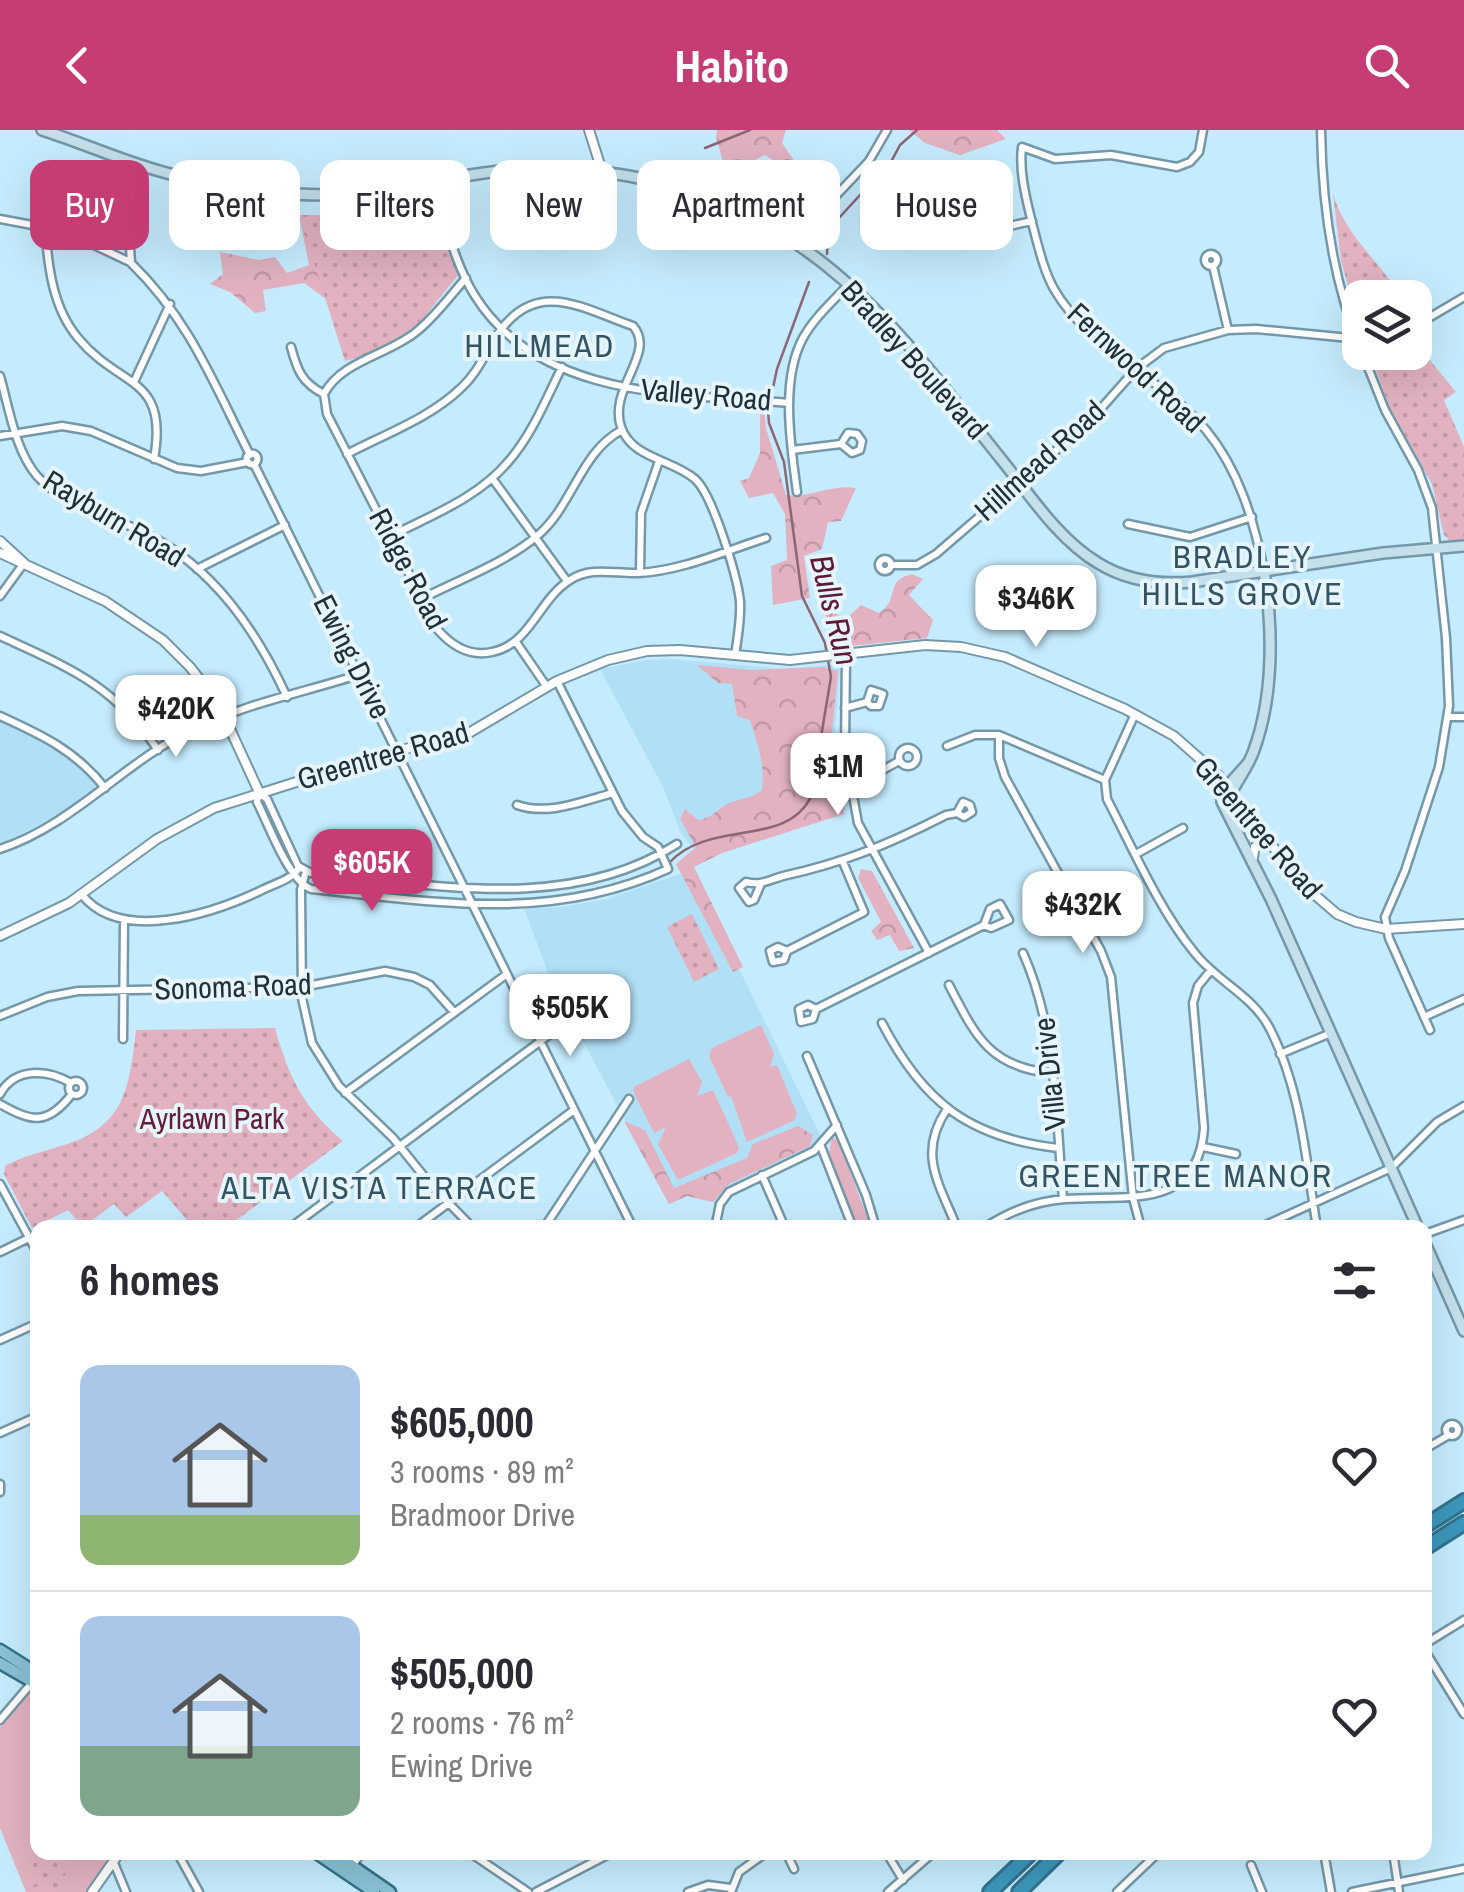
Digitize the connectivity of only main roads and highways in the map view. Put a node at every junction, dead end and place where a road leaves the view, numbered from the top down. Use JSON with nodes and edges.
{"nodes":[{"id":1,"x":44,"y":130,"type":"edge"},
{"id":2,"x":1464,"y":546,"type":"edge"},
{"id":3,"x":1264,"y":571,"type":"junction"},
{"id":4,"x":1229,"y":790,"type":"junction"},
{"id":5,"x":1246,"y":849,"type":"junction"},
{"id":6,"x":1414,"y":1220,"type":"edge"},
{"id":7,"x":1432,"y":1259,"type":"edge"},
{"id":8,"x":1464,"y":1331,"type":"edge"},
{"id":9,"x":1464,"y":1501,"type":"edge"},
{"id":10,"x":1432,"y":1522,"type":"edge"},
{"id":11,"x":1464,"y":1523,"type":"edge"},
{"id":12,"x":1432,"y":1544,"type":"edge"},
{"id":13,"x":0,"y":1650,"type":"edge"},
{"id":14,"x":0,"y":1663,"type":"edge"},
{"id":15,"x":30,"y":1674,"type":"edge"},
{"id":16,"x":30,"y":1676,"type":"edge"},
{"id":17,"x":331,"y":1860,"type":"edge"},
{"id":18,"x":340,"y":1860,"type":"edge"},
{"id":19,"x":1024,"y":1860,"type":"edge"},
{"id":20,"x":1052,"y":1860,"type":"edge"},
{"id":21,"x":350,"y":1870,"type":"junction"},
{"id":22,"x":374,"y":1892,"type":"edge"},
{"id":23,"x":390,"y":1892,"type":"edge"},
{"id":24,"x":990,"y":1892,"type":"edge"},
{"id":25,"x":1018,"y":1892,"type":"edge"}],
"edges":[{"from":1,"to":3,"type":"main road","name":"Bradley Boulevard"},
{"from":2,"to":3,"type":"main road","name":"Bradley Boulevard"},
{"from":3,"to":4,"type":"main road","name":"Fernwood Road"},
{"from":4,"to":5,"type":"main road"},
{"from":4,"to":5,"type":"main road","name":"Fernwood Road"},
{"from":5,"to":6,"type":"main road"},
{"from":7,"to":8,"type":"main road"},
{"from":9,"to":10,"type":"highway"},
{"from":11,"to":12,"type":"highway"},
{"from":13,"to":15,"type":"main road"},
{"from":14,"to":16,"type":"main road"},
{"from":17,"to":21,"type":"main road"},
{"from":18,"to":21,"type":"main road"},
{"from":19,"to":24,"type":"highway"},
{"from":20,"to":25,"type":"highway"},
{"from":21,"to":22,"type":"main road"},
{"from":21,"to":23,"type":"main road"}]}
